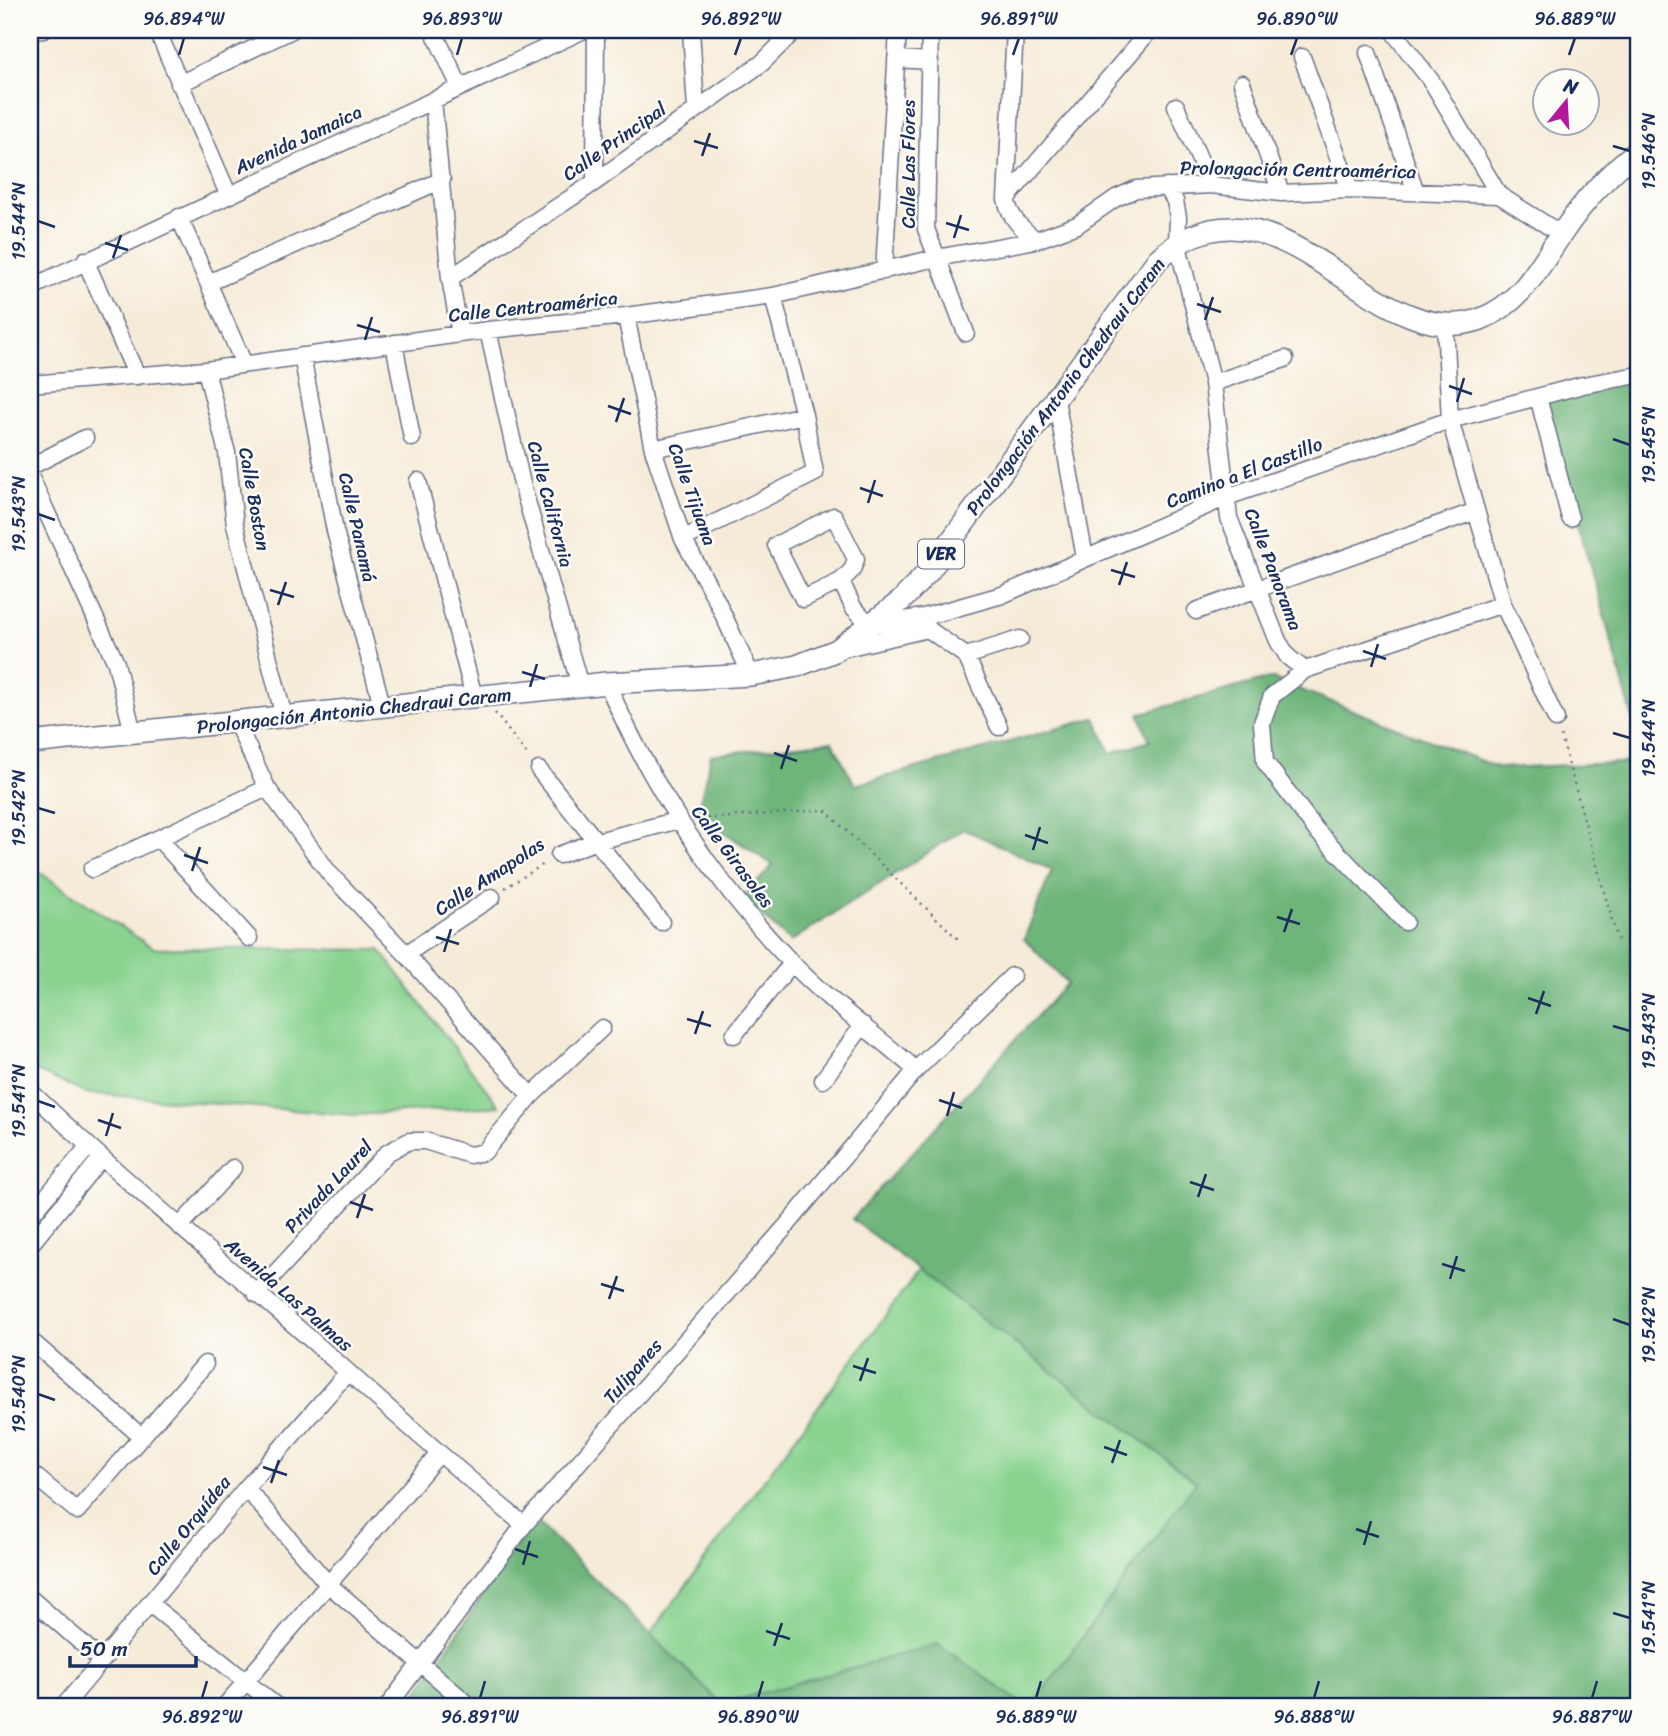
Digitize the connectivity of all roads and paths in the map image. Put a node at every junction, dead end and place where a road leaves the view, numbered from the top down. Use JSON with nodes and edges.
{"nodes":[{"id":1,"x":43,"y":30,"type":"edge"},
{"id":2,"x":157,"y":30,"type":"edge"},
{"id":3,"x":292,"y":30,"type":"edge"},
{"id":4,"x":433,"y":30,"type":"edge"},
{"id":5,"x":584,"y":30,"type":"edge"},
{"id":6,"x":596,"y":30,"type":"edge"},
{"id":7,"x":691,"y":30,"type":"edge"},
{"id":8,"x":795,"y":30,"type":"edge"},
{"id":9,"x":898,"y":30,"type":"edge"},
{"id":10,"x":930,"y":30,"type":"edge"},
{"id":11,"x":1015,"y":30,"type":"edge"},
{"id":12,"x":1150,"y":30,"type":"edge"},
{"id":13,"x":1392,"y":30,"type":"edge"},
{"id":14,"x":30,"y":31,"type":"edge"},
{"id":15,"x":1368,"y":54,"type":"dead end"},
{"id":16,"x":1302,"y":57,"type":"dead end"},
{"id":17,"x":896,"y":59,"type":"junction"},
{"id":18,"x":930,"y":61,"type":"junction"},
{"id":19,"x":1242,"y":83,"type":"dead end"},
{"id":20,"x":179,"y":84,"type":"junction"},
{"id":21,"x":460,"y":87,"type":"junction"},
{"id":22,"x":433,"y":100,"type":"junction"},
{"id":23,"x":1176,"y":106,"type":"dead end"},
{"id":24,"x":696,"y":109,"type":"junction"},
{"id":25,"x":1638,"y":151,"type":"edge"},
{"id":26,"x":442,"y":180,"type":"junction"},
{"id":27,"x":595,"y":182,"type":"junction"},
{"id":28,"x":1211,"y":185,"type":"junction"},
{"id":29,"x":1167,"y":187,"type":"junction"},
{"id":30,"x":1350,"y":190,"type":"junction"},
{"id":31,"x":1416,"y":192,"type":"junction"},
{"id":32,"x":1282,"y":193,"type":"junction"},
{"id":33,"x":228,"y":194,"type":"junction"},
{"id":34,"x":1499,"y":195,"type":"junction"},
{"id":35,"x":1006,"y":199,"type":"junction"},
{"id":36,"x":179,"y":217,"type":"junction"},
{"id":37,"x":1561,"y":234,"type":"junction"},
{"id":38,"x":1036,"y":240,"type":"junction"},
{"id":39,"x":1177,"y":242,"type":"junction"},
{"id":40,"x":936,"y":258,"type":"junction"},
{"id":41,"x":85,"y":260,"type":"junction"},
{"id":42,"x":884,"y":271,"type":"junction"},
{"id":43,"x":450,"y":278,"type":"junction"},
{"id":44,"x":208,"y":283,"type":"junction"},
{"id":45,"x":30,"y":288,"type":"edge"},
{"id":46,"x":773,"y":296,"type":"junction"},
{"id":47,"x":626,"y":316,"type":"junction"},
{"id":48,"x":1445,"y":323,"type":"junction"},
{"id":49,"x":488,"y":330,"type":"junction"},
{"id":50,"x":966,"y":333,"type":"dead end"},
{"id":51,"x":460,"y":334,"type":"junction"},
{"id":52,"x":394,"y":343,"type":"junction"},
{"id":53,"x":302,"y":356,"type":"junction"},
{"id":54,"x":1285,"y":359,"type":"dead end"},
{"id":55,"x":244,"y":364,"type":"junction"},
{"id":56,"x":206,"y":370,"type":"junction"},
{"id":57,"x":1638,"y":375,"type":"edge"},
{"id":58,"x":137,"y":376,"type":"junction"},
{"id":59,"x":1213,"y":383,"type":"junction"},
{"id":60,"x":30,"y":384,"type":"edge"},
{"id":61,"x":1055,"y":394,"type":"junction"},
{"id":62,"x":1538,"y":397,"type":"junction"},
{"id":63,"x":804,"y":415,"type":"junction"},
{"id":64,"x":1450,"y":420,"type":"junction"},
{"id":65,"x":85,"y":438,"type":"dead end"},
{"id":66,"x":412,"y":438,"type":"dead end"},
{"id":67,"x":653,"y":449,"type":"junction"},
{"id":68,"x":30,"y":467,"type":"edge"},
{"id":69,"x":30,"y":476,"type":"edge"},
{"id":70,"x":418,"y":481,"type":"dead end"},
{"id":71,"x":1227,"y":497,"type":"junction"},
{"id":72,"x":1476,"y":511,"type":"junction"},
{"id":73,"x":1570,"y":518,"type":"dead end"},
{"id":74,"x":683,"y":539,"type":"junction"},
{"id":75,"x":1085,"y":558,"type":"junction"},
{"id":76,"x":841,"y":581,"type":"junction"},
{"id":77,"x":1256,"y":587,"type":"junction"},
{"id":78,"x":1503,"y":604,"type":"junction"},
{"id":79,"x":1196,"y":611,"type":"dead end"},
{"id":80,"x":926,"y":623,"type":"junction"},
{"id":81,"x":870,"y":625,"type":"junction"},
{"id":82,"x":1020,"y":639,"type":"dead end"},
{"id":83,"x":837,"y":650,"type":"junction"},
{"id":84,"x":965,"y":656,"type":"junction"},
{"id":85,"x":1305,"y":670,"type":"junction"},
{"id":86,"x":751,"y":676,"type":"junction"},
{"id":87,"x":607,"y":683,"type":"junction"},
{"id":88,"x":580,"y":686,"type":"junction"},
{"id":89,"x":478,"y":696,"type":"junction"},
{"id":90,"x":382,"y":705,"type":"junction"},
{"id":91,"x":284,"y":717,"type":"junction"},
{"id":92,"x":1556,"y":719,"type":"joint"},
{"id":93,"x":236,"y":722,"type":"junction"},
{"id":94,"x":999,"y":727,"type":"dead end"},
{"id":95,"x":133,"y":733,"type":"junction"},
{"id":96,"x":30,"y":743,"type":"edge"},
{"id":97,"x":539,"y":770,"type":"joint"},
{"id":98,"x":267,"y":788,"type":"junction"},
{"id":99,"x":679,"y":820,"type":"junction"},
{"id":100,"x":159,"y":839,"type":"junction"},
{"id":101,"x":594,"y":842,"type":"junction"},
{"id":102,"x":559,"y":855,"type":"joint"},
{"id":103,"x":92,"y":869,"type":"dead end"},
{"id":104,"x":492,"y":897,"type":"joint"},
{"id":105,"x":661,"y":922,"type":"dead end"},
{"id":106,"x":1405,"y":922,"type":"dead end"},
{"id":107,"x":249,"y":938,"type":"dead end"},
{"id":108,"x":960,"y":941,"type":"dead end"},
{"id":109,"x":1619,"y":945,"type":"dead end"},
{"id":110,"x":407,"y":954,"type":"junction"},
{"id":111,"x":792,"y":963,"type":"junction"},
{"id":112,"x":1012,"y":976,"type":"dead end"},
{"id":113,"x":863,"y":1025,"type":"junction"},
{"id":114,"x":602,"y":1028,"type":"dead end"},
{"id":115,"x":734,"y":1035,"type":"dead end"},
{"id":116,"x":916,"y":1070,"type":"junction"},
{"id":117,"x":823,"y":1080,"type":"dead end"},
{"id":118,"x":30,"y":1091,"type":"edge"},
{"id":119,"x":531,"y":1096,"type":"junction"},
{"id":120,"x":88,"y":1147,"type":"junction"},
{"id":121,"x":101,"y":1158,"type":"junction"},
{"id":122,"x":233,"y":1168,"type":"dead end"},
{"id":123,"x":30,"y":1216,"type":"edge"},
{"id":124,"x":180,"y":1226,"type":"junction"},
{"id":125,"x":30,"y":1245,"type":"edge"},
{"id":126,"x":256,"y":1294,"type":"junction"},
{"id":127,"x":30,"y":1340,"type":"edge"},
{"id":128,"x":205,"y":1364,"type":"dead end"},
{"id":129,"x":348,"y":1372,"type":"junction"},
{"id":130,"x":142,"y":1437,"type":"junction"},
{"id":131,"x":438,"y":1455,"type":"junction"},
{"id":132,"x":30,"y":1472,"type":"edge"},
{"id":133,"x":246,"y":1488,"type":"junction"},
{"id":134,"x":524,"y":1525,"type":"junction"},
{"id":135,"x":328,"y":1584,"type":"junction"},
{"id":136,"x":30,"y":1598,"type":"edge"},
{"id":137,"x":150,"y":1604,"type":"junction"},
{"id":138,"x":101,"y":1660,"type":"junction"},
{"id":139,"x":419,"y":1664,"type":"junction"},
{"id":140,"x":246,"y":1681,"type":"junction"},
{"id":141,"x":64,"y":1706,"type":"edge"},
{"id":142,"x":225,"y":1706,"type":"edge"},
{"id":143,"x":276,"y":1706,"type":"edge"},
{"id":144,"x":388,"y":1706,"type":"edge"},
{"id":145,"x":470,"y":1706,"type":"edge"}],
"edges":[{"from":1,"to":14,"type":"street"},
{"from":2,"to":20,"type":"street"},
{"from":3,"to":20,"type":"street"},
{"from":4,"to":21,"type":"street"},
{"from":5,"to":21,"type":"street","name":"Avenida Jamaica"},
{"from":6,"to":27,"type":"street"},
{"from":7,"to":24,"type":"street"},
{"from":8,"to":24,"type":"street","name":"Calle Principal"},
{"from":9,"to":17,"type":"street","name":"Calle Las Flores"},
{"from":10,"to":18,"type":"street","name":"Calle Las Flores"},
{"from":11,"to":35,"type":"street"},
{"from":12,"to":35,"type":"street"},
{"from":13,"to":34,"type":"street"},
{"from":15,"to":31,"type":"street"},
{"from":16,"to":30,"type":"street"},
{"from":17,"to":18,"type":"street"},
{"from":17,"to":42,"type":"street","name":"Calle Las Flores"},
{"from":18,"to":40,"type":"street","name":"Calle Las Flores"},
{"from":19,"to":32,"type":"street"},
{"from":20,"to":33,"type":"street"},
{"from":21,"to":22,"type":"street","name":"Avenida Jamaica"},
{"from":22,"to":26,"type":"street"},
{"from":22,"to":33,"type":"street","name":"Avenida Jamaica"},
{"from":23,"to":28,"type":"street"},
{"from":24,"to":27,"type":"street","name":"Calle Principal"},
{"from":25,"to":37,"type":"main road","name":"Prolongación Antonio Chedraui Caram","number":"VER"},
{"from":26,"to":43,"type":"street"},
{"from":26,"to":44,"type":"street"},
{"from":27,"to":43,"type":"street","name":"Calle Principal"},
{"from":28,"to":29,"type":"street","name":"Prolongación Centroamérica"},
{"from":28,"to":32,"type":"street","name":"Prolongación Centroamérica"},
{"from":29,"to":38,"type":"street","name":"Prolongación Centroamérica"},
{"from":29,"to":39,"type":"street","name":"Calle Panorama"},
{"from":30,"to":31,"type":"street","name":"Prolongación Centroamérica"},
{"from":30,"to":32,"type":"street","name":"Prolongación Centroamérica"},
{"from":31,"to":34,"type":"street","name":"Prolongación Centroamérica"},
{"from":33,"to":36,"type":"street","name":"Avenida Jamaica"},
{"from":34,"to":37,"type":"street"},
{"from":35,"to":38,"type":"street"},
{"from":36,"to":41,"type":"street","name":"Avenida Jamaica"},
{"from":36,"to":44,"type":"street"},
{"from":37,"to":48,"type":"main road","name":"Prolongación Antonio Chedraui Caram","number":"VER"},
{"from":38,"to":40,"type":"street","name":"Calle Centroamérica"},
{"from":39,"to":48,"type":"main road","name":"Prolongación Antonio Chedraui Caram","number":"VER"},
{"from":39,"to":59,"type":"street","name":"Calle Panorama"},
{"from":39,"to":61,"type":"main road","name":"Prolongación Antonio Chedraui Caram","number":"VER"},
{"from":40,"to":42,"type":"street","name":"Calle Centroamérica"},
{"from":40,"to":50,"type":"street","name":"Calle Las Flores"},
{"from":41,"to":45,"type":"street","name":"Avenida Jamaica"},
{"from":41,"to":58,"type":"street"},
{"from":42,"to":46,"type":"street","name":"Calle Centroamérica"},
{"from":43,"to":51,"type":"street"},
{"from":44,"to":55,"type":"street"},
{"from":46,"to":47,"type":"street","name":"Calle Centroamérica"},
{"from":46,"to":63,"type":"street"},
{"from":47,"to":49,"type":"street","name":"Calle Centroamérica"},
{"from":47,"to":67,"type":"street","name":"Calle Tijuana"},
{"from":48,"to":64,"type":"street"},
{"from":49,"to":51,"type":"street","name":"Calle Centroamérica"},
{"from":49,"to":88,"type":"street","name":"Calle California"},
{"from":51,"to":52,"type":"street","name":"Calle Centroamérica"},
{"from":52,"to":53,"type":"street","name":"Calle Centroamérica"},
{"from":52,"to":66,"type":"street"},
{"from":53,"to":55,"type":"street","name":"Calle Centroamérica"},
{"from":53,"to":90,"type":"street","name":"Calle Panamá"},
{"from":54,"to":59,"type":"street"},
{"from":55,"to":56,"type":"street","name":"Calle Centroamérica"},
{"from":56,"to":58,"type":"street","name":"Calle Centroamérica"},
{"from":56,"to":91,"type":"street","name":"Calle Boston"},
{"from":57,"to":62,"type":"street","name":"Camino a El Castillo"},
{"from":58,"to":60,"type":"street","name":"Calle Centroamérica"},
{"from":59,"to":71,"type":"street","name":"Calle Panorama"},
{"from":61,"to":75,"type":"street"},
{"from":61,"to":81,"type":"main road","name":"Prolongación Antonio Chedraui Caram","number":"VER"},
{"from":62,"to":64,"type":"street","name":"Camino a El Castillo"},
{"from":62,"to":73,"type":"street"},
{"from":63,"to":67,"type":"street"},
{"from":63,"to":74,"type":"street"},
{"from":64,"to":71,"type":"street","name":"Camino a El Castillo"},
{"from":64,"to":72,"type":"street"},
{"from":65,"to":68,"type":"street"},
{"from":67,"to":74,"type":"street","name":"Calle Tijuana"},
{"from":69,"to":95,"type":"street"},
{"from":70,"to":89,"type":"street"},
{"from":71,"to":75,"type":"street","name":"Camino a El Castillo"},
{"from":71,"to":77,"type":"street","name":"Calle Panorama"},
{"from":72,"to":77,"type":"street"},
{"from":72,"to":78,"type":"street"},
{"from":74,"to":86,"type":"street","name":"Calle Tijuana"},
{"from":75,"to":80,"type":"street","name":"Camino a El Castillo"},
{"from":76,"to":76,"type":"street"},
{"from":76,"to":81,"type":"street"},
{"from":77,"to":79,"type":"street"},
{"from":77,"to":85,"type":"street","name":"Calle Panorama"},
{"from":78,"to":85,"type":"street"},
{"from":78,"to":92,"type":"street"},
{"from":80,"to":81,"type":"street","name":"Camino a El Castillo"},
{"from":80,"to":83,"type":"street","name":"Camino a El Castillo"},
{"from":80,"to":84,"type":"street"},
{"from":81,"to":83,"type":"main road","name":"Prolongación Antonio Chedraui Caram","number":"VER"},
{"from":82,"to":84,"type":"street"},
{"from":83,"to":86,"type":"main road","name":"Prolongación Antonio Chedraui Caram","number":"VER"},
{"from":84,"to":94,"type":"street"},
{"from":85,"to":106,"type":"street"},
{"from":86,"to":87,"type":"main road","name":"Prolongación Antonio Chedraui Caram","number":"VER"},
{"from":87,"to":88,"type":"main road","name":"Prolongación Antonio Chedraui Caram","number":"VER"},
{"from":87,"to":99,"type":"street","name":"Calle Girasoles"},
{"from":88,"to":89,"type":"main road","name":"Prolongación Antonio Chedraui Caram","number":"VER"},
{"from":89,"to":90,"type":"main road","name":"Prolongación Antonio Chedraui Caram","number":"VER"},
{"from":89,"to":97,"type":"path"},
{"from":90,"to":91,"type":"main road","name":"Prolongación Antonio Chedraui Caram","number":"VER"},
{"from":91,"to":93,"type":"main road","name":"Prolongación Antonio Chedraui Caram","number":"VER"},
{"from":92,"to":109,"type":"path"},
{"from":93,"to":95,"type":"main road","name":"Prolongación Antonio Chedraui Caram","number":"VER"},
{"from":93,"to":98,"type":"street"},
{"from":95,"to":96,"type":"main road","name":"Prolongación Antonio Chedraui Caram","number":"VER"},
{"from":97,"to":101,"type":"street"},
{"from":98,"to":100,"type":"street"},
{"from":98,"to":110,"type":"street"},
{"from":99,"to":101,"type":"street","name":"Calle Amapolas"},
{"from":99,"to":108,"type":"path"},
{"from":99,"to":111,"type":"street","name":"Calle Girasoles"},
{"from":100,"to":103,"type":"street"},
{"from":100,"to":107,"type":"street"},
{"from":101,"to":102,"type":"street","name":"Calle Amapolas"},
{"from":101,"to":105,"type":"street"},
{"from":102,"to":104,"type":"path","name":"Calle Amapolas"},
{"from":104,"to":110,"type":"street","name":"Calle Amapolas"},
{"from":110,"to":119,"type":"street"},
{"from":111,"to":113,"type":"street","name":"Calle Girasoles"},
{"from":111,"to":115,"type":"street"},
{"from":112,"to":116,"type":"street","name":"Tulipanes"},
{"from":113,"to":116,"type":"street","name":"Calle Girasoles"},
{"from":113,"to":117,"type":"street"},
{"from":114,"to":119,"type":"street","name":"Privada Laurel"},
{"from":116,"to":134,"type":"street","name":"Tulipanes"},
{"from":118,"to":120,"type":"street","name":"Avenida Las Palmas"},
{"from":119,"to":126,"type":"street","name":"Privada Laurel"},
{"from":120,"to":121,"type":"street","name":"Avenida Las Palmas"},
{"from":120,"to":123,"type":"street"},
{"from":121,"to":124,"type":"street","name":"Avenida Las Palmas"},
{"from":121,"to":125,"type":"street"},
{"from":122,"to":124,"type":"street"},
{"from":124,"to":126,"type":"street","name":"Avenida Las Palmas"},
{"from":126,"to":129,"type":"street","name":"Avenida Las Palmas"},
{"from":127,"to":130,"type":"street"},
{"from":128,"to":130,"type":"street"},
{"from":129,"to":131,"type":"street","name":"Avenida Las Palmas"},
{"from":129,"to":133,"type":"street","name":"Calle Orquídea"},
{"from":130,"to":132,"type":"street"},
{"from":131,"to":134,"type":"street","name":"Avenida Las Palmas"},
{"from":131,"to":135,"type":"street"},
{"from":133,"to":135,"type":"street"},
{"from":133,"to":137,"type":"street","name":"Calle Orquídea"},
{"from":134,"to":139,"type":"street","name":"Tulipanes"},
{"from":135,"to":139,"type":"street"},
{"from":135,"to":140,"type":"street"},
{"from":136,"to":138,"type":"street"},
{"from":137,"to":138,"type":"street","name":"Calle Orquídea"},
{"from":137,"to":140,"type":"street"},
{"from":138,"to":141,"type":"street","name":"Calle Orquídea"},
{"from":139,"to":144,"type":"street","name":"Tulipanes"},
{"from":139,"to":145,"type":"street"},
{"from":140,"to":142,"type":"street"},
{"from":140,"to":143,"type":"street"}]}
